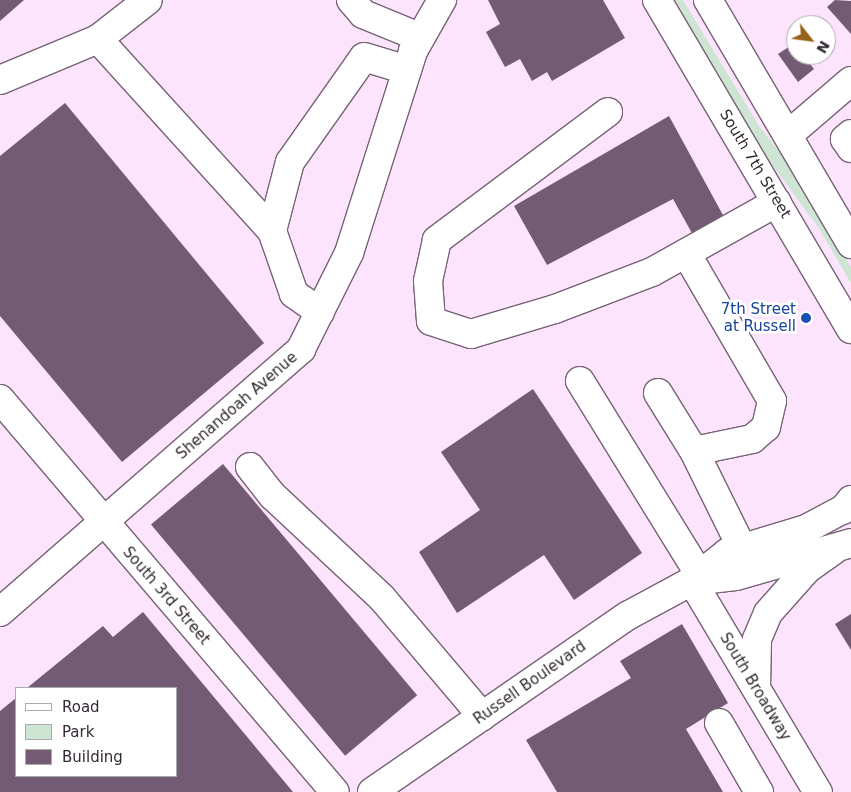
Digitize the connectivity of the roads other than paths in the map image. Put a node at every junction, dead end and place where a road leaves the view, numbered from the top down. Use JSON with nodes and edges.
{"nodes":[{"id":1,"x":148,"y":0,"type":"edge"},
{"id":2,"x":351,"y":0,"type":"edge"},
{"id":3,"x":442,"y":0,"type":"edge"},
{"id":4,"x":657,"y":0,"type":"edge"},
{"id":5,"x":708,"y":0,"type":"edge"},
{"id":6,"x":419,"y":37,"type":"junction"},
{"id":7,"x":98,"y":40,"type":"junction"},
{"id":8,"x":407,"y":70,"type":"junction"},
{"id":9,"x":0,"y":80,"type":"edge"},
{"id":10,"x":850,"y":84,"type":"edge"},
{"id":11,"x":608,"y":112,"type":"dead end"},
{"id":12,"x":851,"y":134,"type":"edge"},
{"id":13,"x":788,"y":135,"type":"junction"},
{"id":14,"x":851,"y":148,"type":"edge"},
{"id":15,"x":777,"y":202,"type":"junction"},
{"id":16,"x":272,"y":231,"type":"junction"},
{"id":17,"x":851,"y":244,"type":"edge"},
{"id":18,"x":686,"y":253,"type":"junction"},
{"id":19,"x":320,"y":312,"type":"junction"},
{"id":20,"x":851,"y":329,"type":"edge"},
{"id":21,"x":580,"y":381,"type":"dead end"},
{"id":22,"x":658,"y":393,"type":"dead end"},
{"id":23,"x":0,"y":399,"type":"edge"},
{"id":24,"x":694,"y":451,"type":"junction"},
{"id":25,"x":250,"y":467,"type":"dead end"},
{"id":26,"x":848,"y":505,"type":"edge"},
{"id":27,"x":104,"y":523,"type":"junction"},
{"id":28,"x":842,"y":547,"type":"edge"},
{"id":29,"x":742,"y":548,"type":"junction"},
{"id":30,"x":696,"y":578,"type":"junction"},
{"id":31,"x":0,"y":612,"type":"edge"},
{"id":32,"x":756,"y":688,"type":"junction"},
{"id":33,"x":482,"y":716,"type":"junction"},
{"id":34,"x":719,"y":722,"type":"dead end"},
{"id":35,"x":335,"y":792,"type":"edge"},
{"id":36,"x":372,"y":792,"type":"edge"},
{"id":37,"x":759,"y":792,"type":"edge"},
{"id":38,"x":818,"y":792,"type":"edge"}],
"edges":[{"from":1,"to":7,"type":"street"},
{"from":2,"to":6,"type":"street"},
{"from":3,"to":6,"type":"street","name":"Shenandoah Avenue"},
{"from":4,"to":15,"type":"street","name":"South 7th Street"},
{"from":5,"to":13,"type":"street"},
{"from":6,"to":8,"type":"street","name":"Shenandoah Avenue"},
{"from":7,"to":9,"type":"street"},
{"from":7,"to":16,"type":"street"},
{"from":8,"to":16,"type":"street"},
{"from":8,"to":19,"type":"street","name":"Shenandoah Avenue"},
{"from":10,"to":13,"type":"street"},
{"from":11,"to":18,"type":"street"},
{"from":12,"to":14,"type":"street"},
{"from":13,"to":17,"type":"street"},
{"from":15,"to":18,"type":"street"},
{"from":15,"to":20,"type":"street","name":"South 7th Street"},
{"from":16,"to":19,"type":"street"},
{"from":18,"to":24,"type":"street"},
{"from":19,"to":27,"type":"street","name":"Shenandoah Avenue"},
{"from":21,"to":30,"type":"street","name":"South Broadway"},
{"from":22,"to":24,"type":"street"},
{"from":23,"to":27,"type":"street","name":"South 3rd Street"},
{"from":24,"to":29,"type":"street"},
{"from":25,"to":33,"type":"street"},
{"from":26,"to":29,"type":"street","name":"Russell Boulevard"},
{"from":27,"to":31,"type":"street","name":"Shenandoah Avenue"},
{"from":27,"to":35,"type":"street","name":"South 3rd Street"},
{"from":28,"to":30,"type":"street","name":"Russell Boulevard"},
{"from":28,"to":32,"type":"street"},
{"from":29,"to":30,"type":"street","name":"Russell Boulevard"},
{"from":30,"to":32,"type":"street","name":"South Broadway"},
{"from":30,"to":33,"type":"street","name":"Russell Boulevard"},
{"from":32,"to":38,"type":"street","name":"South Broadway"},
{"from":33,"to":36,"type":"street","name":"Russell Boulevard"},
{"from":34,"to":37,"type":"street"}]}
